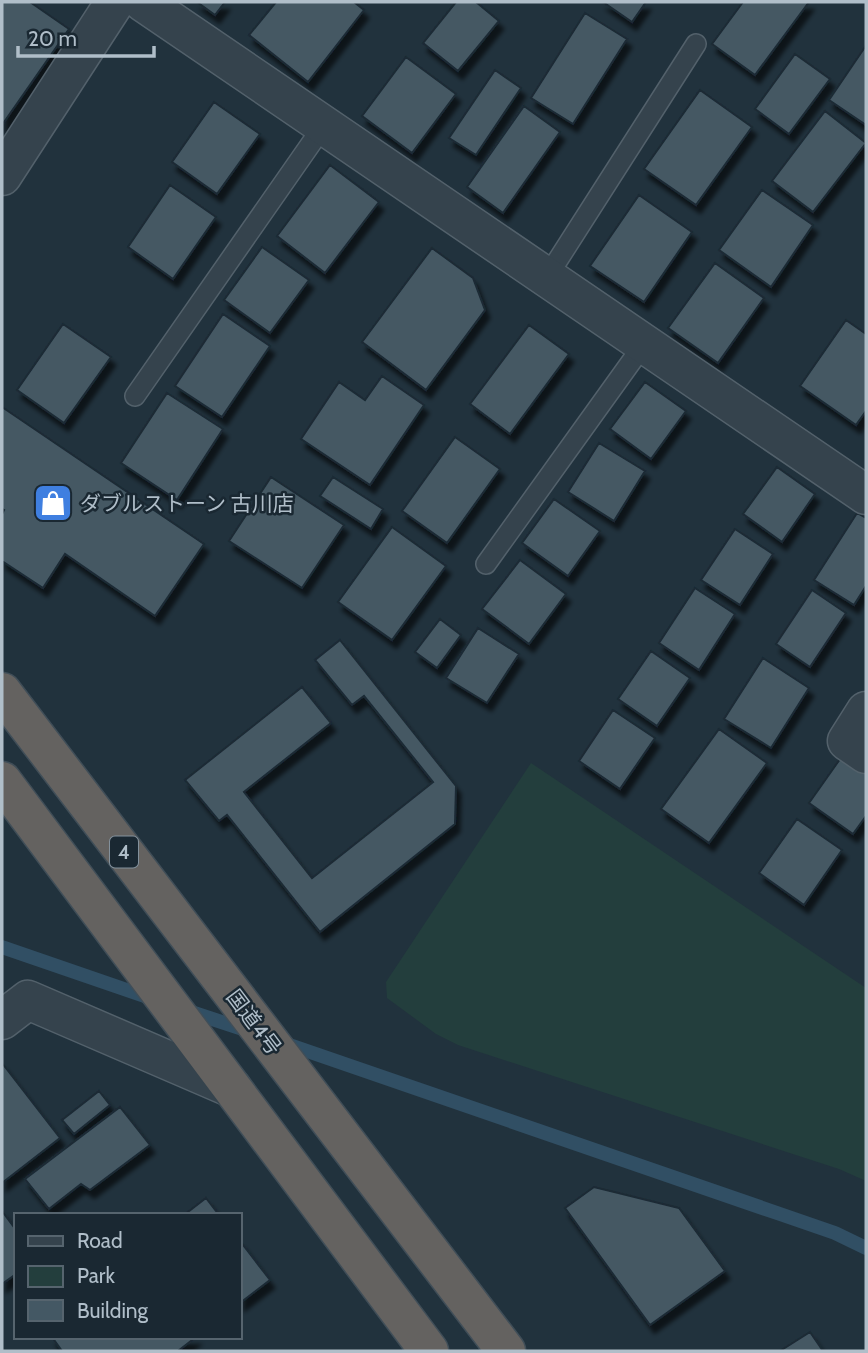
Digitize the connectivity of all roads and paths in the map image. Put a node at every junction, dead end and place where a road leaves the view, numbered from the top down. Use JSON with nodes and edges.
{"nodes":[{"id":1,"x":115,"y":2,"type":"edge"},
{"id":2,"x":144,"y":2,"type":"edge"},
{"id":3,"x":696,"y":44,"type":"dead end"},
{"id":4,"x":324,"y":125,"type":"junction"},
{"id":5,"x":2,"y":176,"type":"edge"},
{"id":6,"x":547,"y":277,"type":"junction"},
{"id":7,"x":644,"y":344,"type":"junction"},
{"id":8,"x":135,"y":396,"type":"dead end"},
{"id":9,"x":866,"y":495,"type":"edge"},
{"id":10,"x":486,"y":564,"type":"dead end"},
{"id":11,"x":2,"y":692,"type":"edge"},
{"id":12,"x":866,"y":710,"type":"edge"},
{"id":13,"x":866,"y":754,"type":"edge"},
{"id":14,"x":2,"y":781,"type":"edge"},
{"id":15,"x":11,"y":1004,"type":"edge"},
{"id":16,"x":232,"y":1088,"type":"junction"},
{"id":17,"x":429,"y":1351,"type":"edge"},
{"id":18,"x":506,"y":1351,"type":"edge"}],
"edges":[{"from":1,"to":5,"type":"street"},
{"from":2,"to":4,"type":"street"},
{"from":3,"to":6,"type":"lane"},
{"from":4,"to":6,"type":"street"},
{"from":4,"to":8,"type":"lane"},
{"from":6,"to":7,"type":"street"},
{"from":7,"to":9,"type":"street"},
{"from":7,"to":10,"type":"lane"},
{"from":11,"to":18,"type":"highway","name":"国道4号","number":"4"},
{"from":12,"to":13,"type":"street"},
{"from":14,"to":16,"type":"highway"},
{"from":15,"to":16,"type":"street"},
{"from":16,"to":17,"type":"highway"}]}
